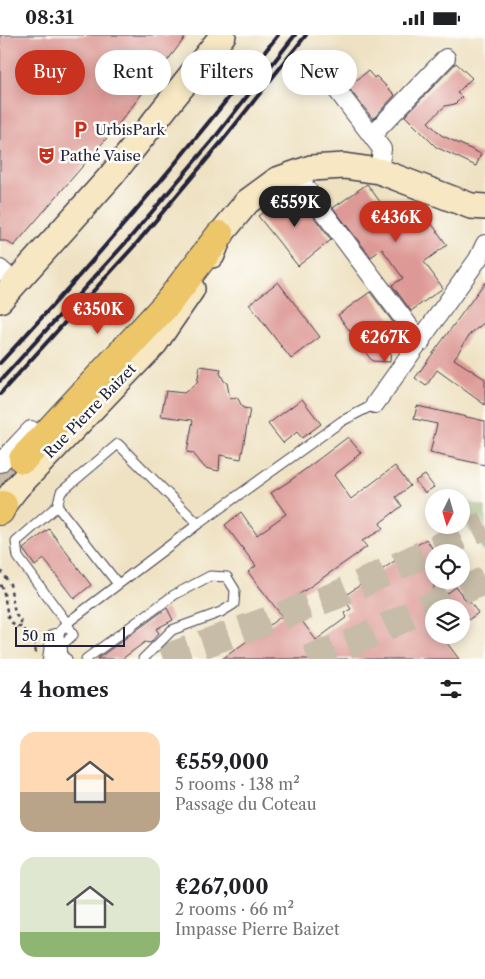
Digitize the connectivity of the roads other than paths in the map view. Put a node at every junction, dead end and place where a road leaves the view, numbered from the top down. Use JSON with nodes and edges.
{"nodes":[{"id":1,"x":223,"y":35,"type":"edge"},
{"id":2,"x":446,"y":57,"type":"dead end"},
{"id":3,"x":341,"y":95,"type":"edge"},
{"id":4,"x":372,"y":135,"type":"junction"},
{"id":5,"x":379,"y":171,"type":"junction"},
{"id":6,"x":295,"y":174,"type":"junction"},
{"id":7,"x":485,"y":207,"type":"edge"},
{"id":8,"x":220,"y":235,"type":"junction"},
{"id":9,"x":485,"y":244,"type":"edge"},
{"id":10,"x":5,"y":284,"type":"edge"},
{"id":11,"x":421,"y":342,"type":"junction"},
{"id":12,"x":375,"y":404,"type":"joint"},
{"id":13,"x":12,"y":461,"type":"tunnel mouth"},
{"id":14,"x":57,"y":506,"type":"junction"},
{"id":15,"x":1,"y":508,"type":"edge"},
{"id":16,"x":198,"y":524,"type":"junction"},
{"id":17,"x":118,"y":584,"type":"junction"},
{"id":18,"x":66,"y":623,"type":"junction"},
{"id":19,"x":55,"y":638,"type":"joint"},
{"id":20,"x":52,"y":659,"type":"edge"},
{"id":21,"x":67,"y":659,"type":"edge"},
{"id":22,"x":86,"y":659,"type":"edge"},
{"id":23,"x":143,"y":659,"type":"edge"}],
"edges":[{"from":1,"to":10,"type":"street"},
{"from":2,"to":4,"type":"street"},
{"from":3,"to":4,"type":"street"},
{"from":4,"to":5,"type":"street"},
{"from":5,"to":6,"type":"street","name":"Rue Pierre Baizet"},
{"from":5,"to":7,"type":"street","name":"Rue Pierre Baizet"},
{"from":6,"to":8,"type":"street","name":"Rue Pierre Baizet"},
{"from":6,"to":11,"type":"street"},
{"from":8,"to":13,"type":"highway"},
{"from":8,"to":15,"type":"street","name":"Rue Pierre Baizet"},
{"from":9,"to":11,"type":"street"},
{"from":11,"to":12,"type":"street"},
{"from":12,"to":16,"type":"lane"},
{"from":14,"to":16,"type":"lane"},
{"from":14,"to":17,"type":"lane"},
{"from":14,"to":18,"type":"lane"},
{"from":16,"to":17,"type":"lane"},
{"from":17,"to":18,"type":"lane"},
{"from":18,"to":19,"type":"lane"},
{"from":18,"to":21,"type":"lane"},
{"from":19,"to":20,"type":"street"},
{"from":22,"to":23,"type":"lane"}]}
